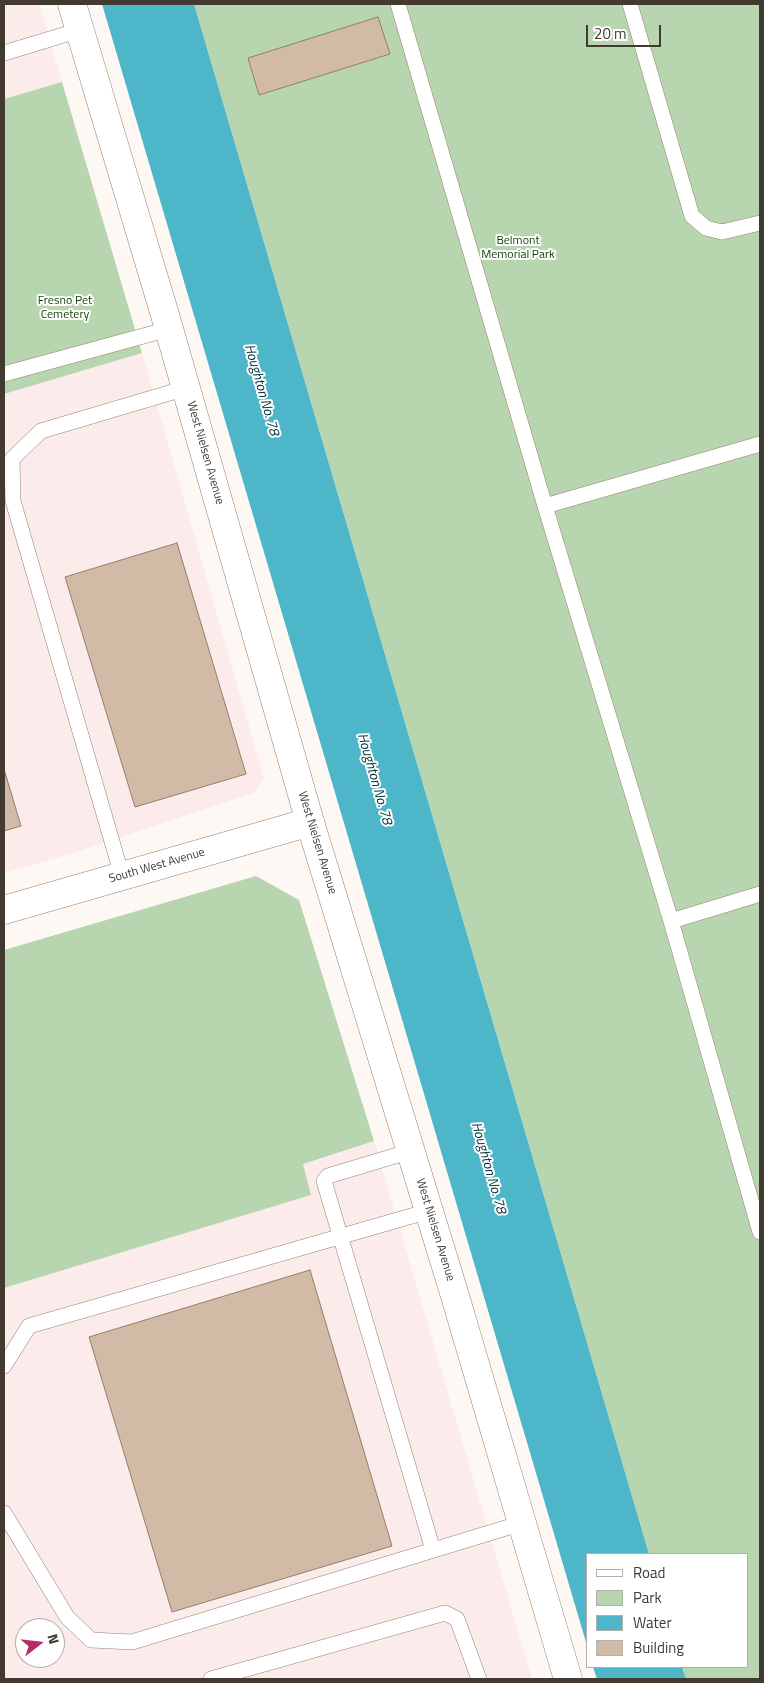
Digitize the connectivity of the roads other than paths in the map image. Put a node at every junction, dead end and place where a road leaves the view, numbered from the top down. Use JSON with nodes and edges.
{"nodes":[{"id":1,"x":72,"y":4,"type":"edge"},
{"id":2,"x":398,"y":4,"type":"edge"},
{"id":3,"x":630,"y":4,"type":"edge"},
{"id":4,"x":80,"y":30,"type":"junction"},
{"id":5,"x":4,"y":53,"type":"edge"},
{"id":6,"x":760,"y":223,"type":"edge"},
{"id":7,"x":169,"y":328,"type":"junction"},
{"id":8,"x":4,"y":374,"type":"edge"},
{"id":9,"x":186,"y":388,"type":"junction"},
{"id":10,"x":760,"y":444,"type":"edge"},
{"id":11,"x":545,"y":506,"type":"junction"},
{"id":12,"x":310,"y":822,"type":"junction"},
{"id":13,"x":122,"y":876,"type":"junction"},
{"id":14,"x":760,"y":894,"type":"edge"},
{"id":15,"x":4,"y":910,"type":"edge"},
{"id":16,"x":671,"y":921,"type":"junction"},
{"id":17,"x":411,"y":1151,"type":"junction"},
{"id":18,"x":429,"y":1211,"type":"junction"},
{"id":19,"x":760,"y":1232,"type":"edge"},
{"id":20,"x":340,"y":1236,"type":"junction"},
{"id":21,"x":4,"y":1366,"type":"edge"},
{"id":22,"x":4,"y":1513,"type":"edge"},
{"id":23,"x":522,"y":1523,"type":"junction"},
{"id":24,"x":433,"y":1550,"type":"junction"},
{"id":25,"x":212,"y":1679,"type":"edge"},
{"id":26,"x":479,"y":1679,"type":"edge"},
{"id":27,"x":568,"y":1679,"type":"edge"}],
"edges":[{"from":1,"to":4,"type":"street","name":"West Nielsen Avenue"},
{"from":2,"to":11,"type":"lane"},
{"from":3,"to":6,"type":"lane"},
{"from":4,"to":5,"type":"lane"},
{"from":4,"to":7,"type":"street","name":"West Nielsen Avenue"},
{"from":7,"to":8,"type":"lane"},
{"from":7,"to":9,"type":"street","name":"West Nielsen Avenue"},
{"from":9,"to":12,"type":"street","name":"West Nielsen Avenue"},
{"from":9,"to":13,"type":"lane"},
{"from":10,"to":11,"type":"lane"},
{"from":11,"to":16,"type":"lane"},
{"from":12,"to":13,"type":"street","name":"South West Avenue"},
{"from":12,"to":17,"type":"street","name":"West Nielsen Avenue"},
{"from":13,"to":15,"type":"street","name":"South West Avenue"},
{"from":14,"to":16,"type":"lane"},
{"from":16,"to":19,"type":"lane"},
{"from":17,"to":18,"type":"street","name":"West Nielsen Avenue"},
{"from":17,"to":20,"type":"lane"},
{"from":18,"to":20,"type":"lane"},
{"from":18,"to":23,"type":"street","name":"West Nielsen Avenue"},
{"from":20,"to":21,"type":"lane"},
{"from":20,"to":24,"type":"lane"},
{"from":22,"to":24,"type":"lane"},
{"from":23,"to":24,"type":"lane"},
{"from":23,"to":27,"type":"street","name":"West Nielsen Avenue"},
{"from":25,"to":26,"type":"lane"}]}
